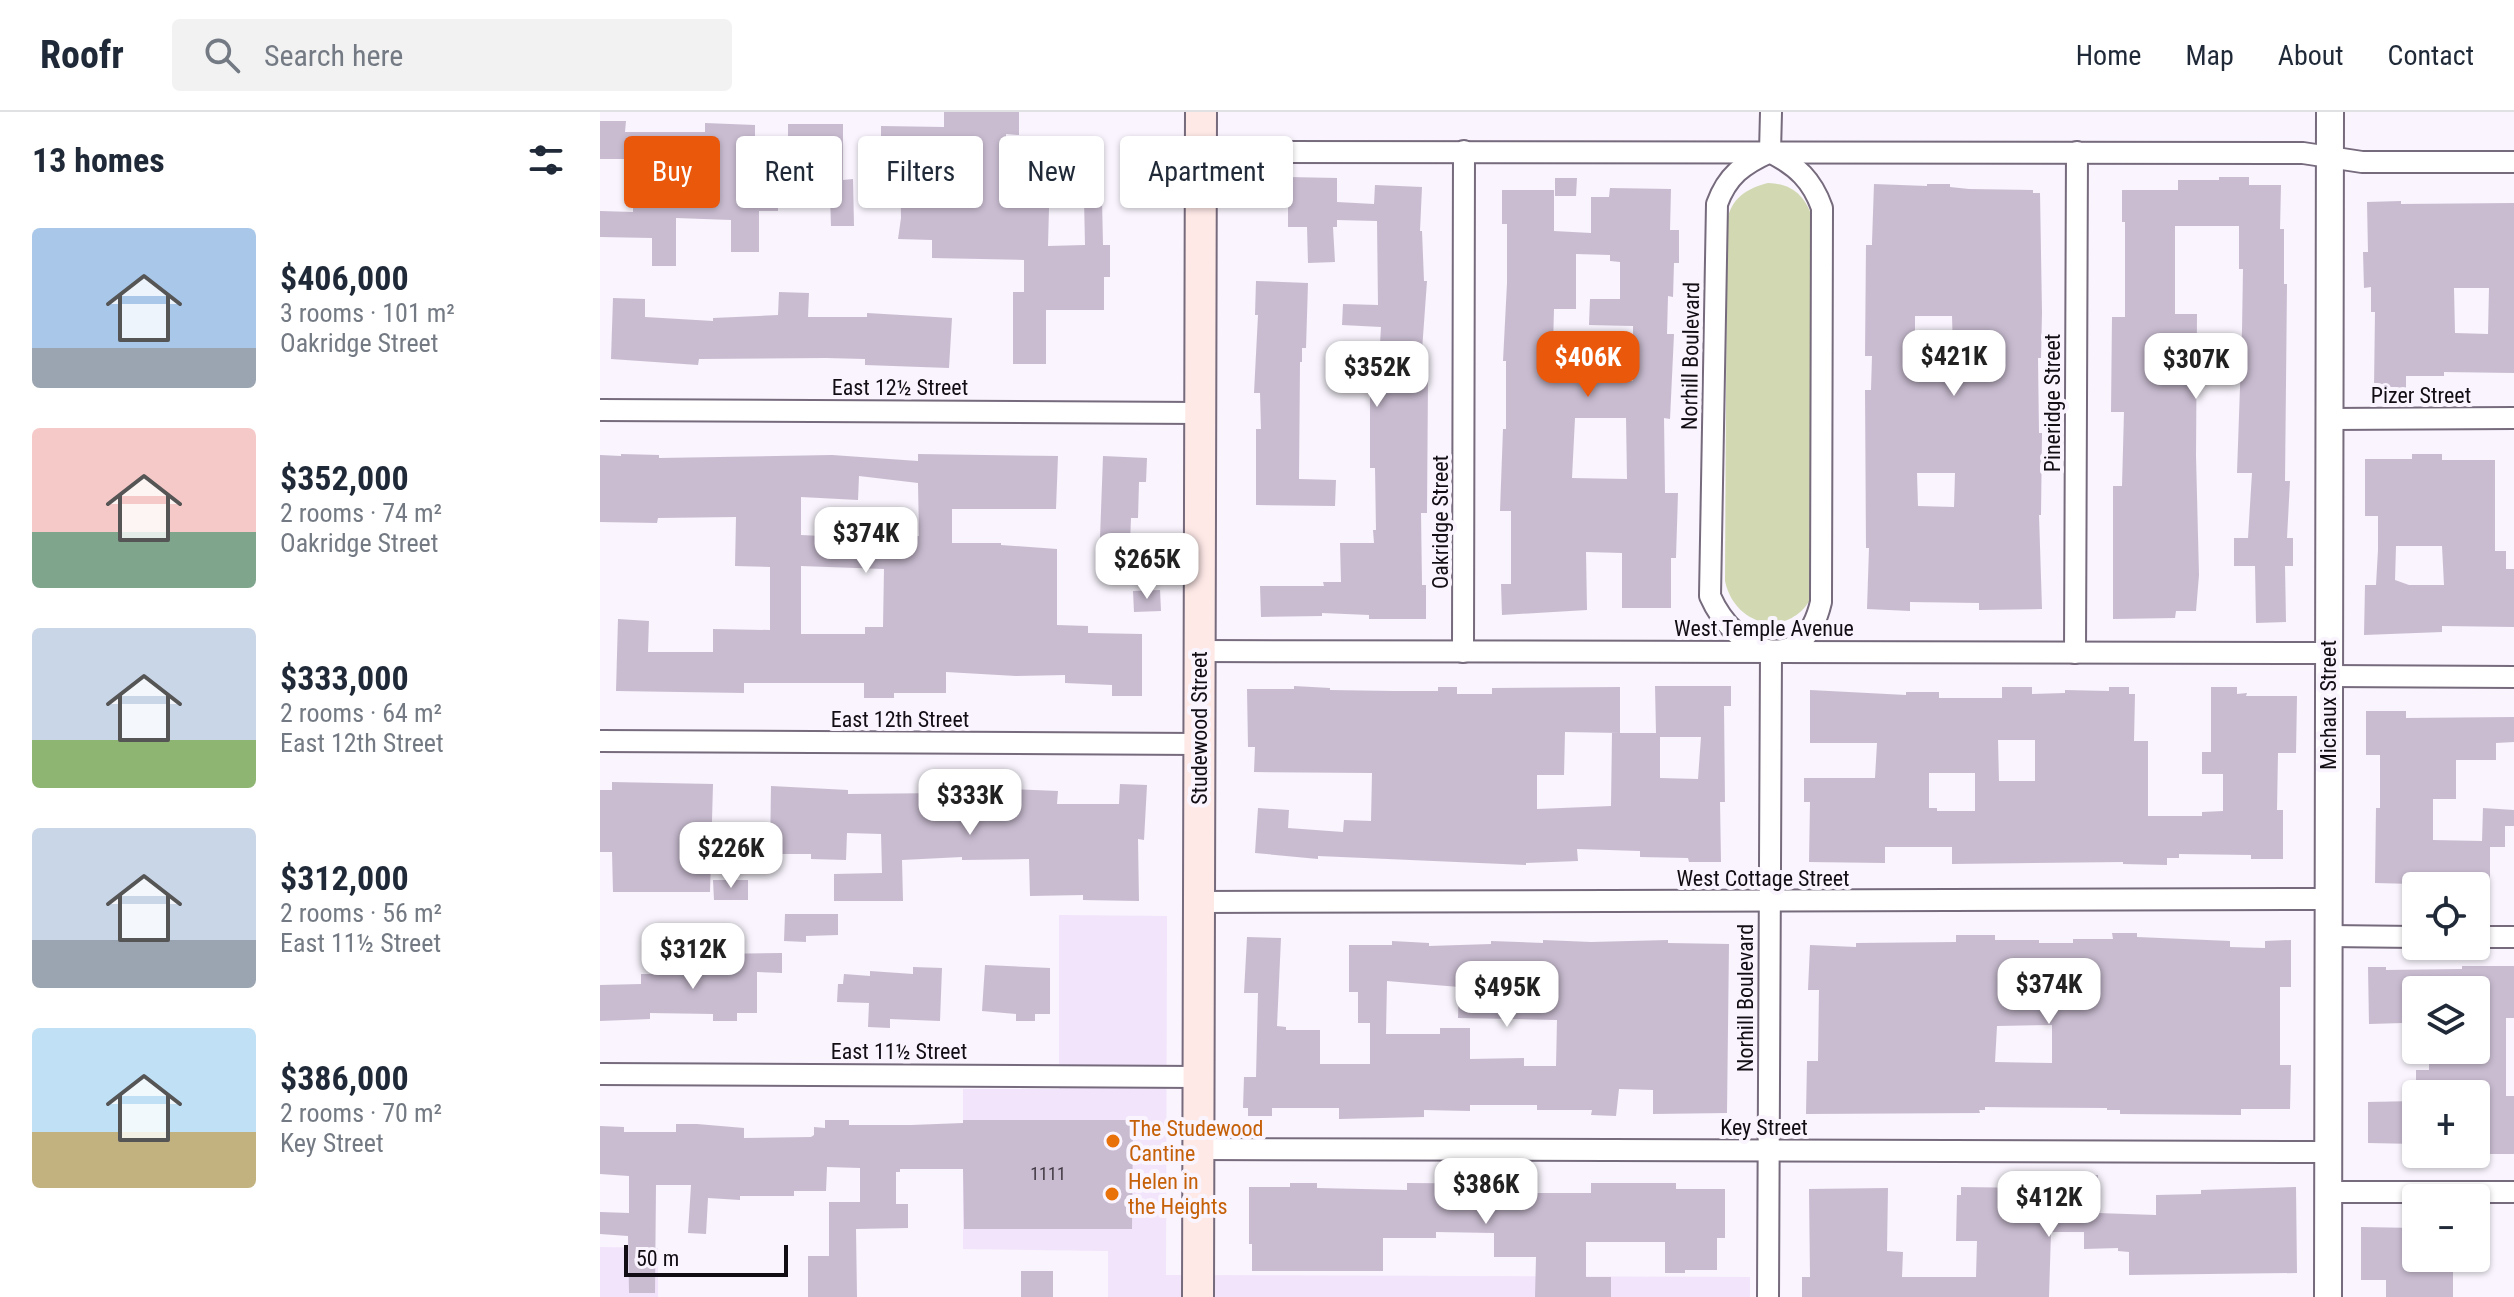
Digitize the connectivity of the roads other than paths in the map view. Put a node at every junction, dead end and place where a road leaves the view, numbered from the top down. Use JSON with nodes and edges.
{"nodes":[{"id":1,"x":1201,"y":112,"type":"edge"},
{"id":2,"x":1771,"y":112,"type":"edge"},
{"id":3,"x":2330,"y":112,"type":"edge"},
{"id":4,"x":1201,"y":136,"type":"edge"},
{"id":5,"x":1464,"y":151,"type":"junction"},
{"id":6,"x":1293,"y":152,"type":"edge"},
{"id":7,"x":1770,"y":152,"type":"junction"},
{"id":8,"x":2077,"y":152,"type":"junction"},
{"id":9,"x":2329,"y":156,"type":"junction"},
{"id":10,"x":2514,"y":162,"type":"edge"},
{"id":11,"x":1201,"y":208,"type":"edge"},
{"id":12,"x":600,"y":410,"type":"edge"},
{"id":13,"x":1200,"y":413,"type":"junction"},
{"id":14,"x":2514,"y":418,"type":"edge"},
{"id":15,"x":2329,"y":419,"type":"junction"},
{"id":16,"x":1199,"y":651,"type":"junction"},
{"id":17,"x":1771,"y":651,"type":"junction"},
{"id":18,"x":1463,"y":652,"type":"junction"},
{"id":19,"x":2075,"y":653,"type":"junction"},
{"id":20,"x":2328,"y":665,"type":"junction"},
{"id":21,"x":2514,"y":677,"type":"edge"},
{"id":22,"x":600,"y":741,"type":"edge"},
{"id":23,"x":1199,"y":744,"type":"junction"},
{"id":24,"x":2328,"y":899,"type":"junction"},
{"id":25,"x":1199,"y":902,"type":"junction"},
{"id":26,"x":1769,"y":902,"type":"junction"},
{"id":27,"x":2329,"y":936,"type":"junction"},
{"id":28,"x":2402,"y":937,"type":"edge"},
{"id":29,"x":2490,"y":937,"type":"edge"},
{"id":30,"x":2514,"y":937,"type":"edge"},
{"id":31,"x":600,"y":1074,"type":"edge"},
{"id":32,"x":1198,"y":1077,"type":"junction"},
{"id":33,"x":1198,"y":1149,"type":"junction"},
{"id":34,"x":1769,"y":1151,"type":"junction"},
{"id":35,"x":2329,"y":1152,"type":"junction"},
{"id":36,"x":2328,"y":1192,"type":"junction"},
{"id":37,"x":2514,"y":1192,"type":"edge"},
{"id":38,"x":1198,"y":1297,"type":"edge"},
{"id":39,"x":1768,"y":1297,"type":"edge"},
{"id":40,"x":2328,"y":1297,"type":"edge"}],
"edges":[{"from":1,"to":4,"type":"main road","name":"Studewood Street"},
{"from":2,"to":7,"type":"street"},
{"from":3,"to":9,"type":"street","name":"Michaux Street"},
{"from":5,"to":6,"type":"street"},
{"from":5,"to":7,"type":"street"},
{"from":5,"to":18,"type":"street","name":"Oakridge Street"},
{"from":7,"to":8,"type":"street"},
{"from":7,"to":17,"type":"street"},
{"from":7,"to":17,"type":"street","name":"Norhill Boulevard"},
{"from":8,"to":9,"type":"street"},
{"from":8,"to":19,"type":"street","name":"Pineridge Street"},
{"from":9,"to":10,"type":"street"},
{"from":9,"to":15,"type":"street","name":"Michaux Street"},
{"from":11,"to":13,"type":"main road","name":"Studewood Street"},
{"from":12,"to":13,"type":"street","name":"East 12½ Street"},
{"from":13,"to":16,"type":"main road","name":"Studewood Street"},
{"from":14,"to":15,"type":"street","name":"Pizer Street"},
{"from":15,"to":20,"type":"street","name":"Michaux Street"},
{"from":16,"to":18,"type":"street","name":"West Temple Avenue"},
{"from":16,"to":23,"type":"main road","name":"Studewood Street"},
{"from":17,"to":18,"type":"street","name":"West Temple Avenue"},
{"from":17,"to":19,"type":"street","name":"West Temple Avenue"},
{"from":17,"to":26,"type":"street","name":"Norhill Boulevard"},
{"from":19,"to":20,"type":"street","name":"West Temple Avenue"},
{"from":20,"to":21,"type":"street","name":"West Temple Avenue"},
{"from":20,"to":24,"type":"street","name":"Michaux Street"},
{"from":22,"to":23,"type":"street","name":"East 12th Street"},
{"from":23,"to":25,"type":"main road","name":"Studewood Street"},
{"from":24,"to":26,"type":"street","name":"West Cottage Street"},
{"from":24,"to":27,"type":"street","name":"Michaux Street"},
{"from":25,"to":26,"type":"street","name":"West Cottage Street"},
{"from":25,"to":32,"type":"main road","name":"Studewood Street"},
{"from":26,"to":34,"type":"street","name":"Norhill Boulevard"},
{"from":27,"to":28,"type":"street"},
{"from":27,"to":35,"type":"street","name":"Michaux Street"},
{"from":29,"to":30,"type":"street"},
{"from":31,"to":32,"type":"street","name":"East 11½ Street"},
{"from":32,"to":33,"type":"main road","name":"Studewood Street"},
{"from":33,"to":34,"type":"street","name":"Key Street"},
{"from":33,"to":38,"type":"main road","name":"Studewood Street"},
{"from":34,"to":35,"type":"street","name":"Key Street"},
{"from":34,"to":39,"type":"street","name":"Norhill Boulevard"},
{"from":35,"to":36,"type":"street","name":"Michaux Street"},
{"from":36,"to":37,"type":"street"},
{"from":36,"to":40,"type":"street","name":"Michaux Street"}]}
